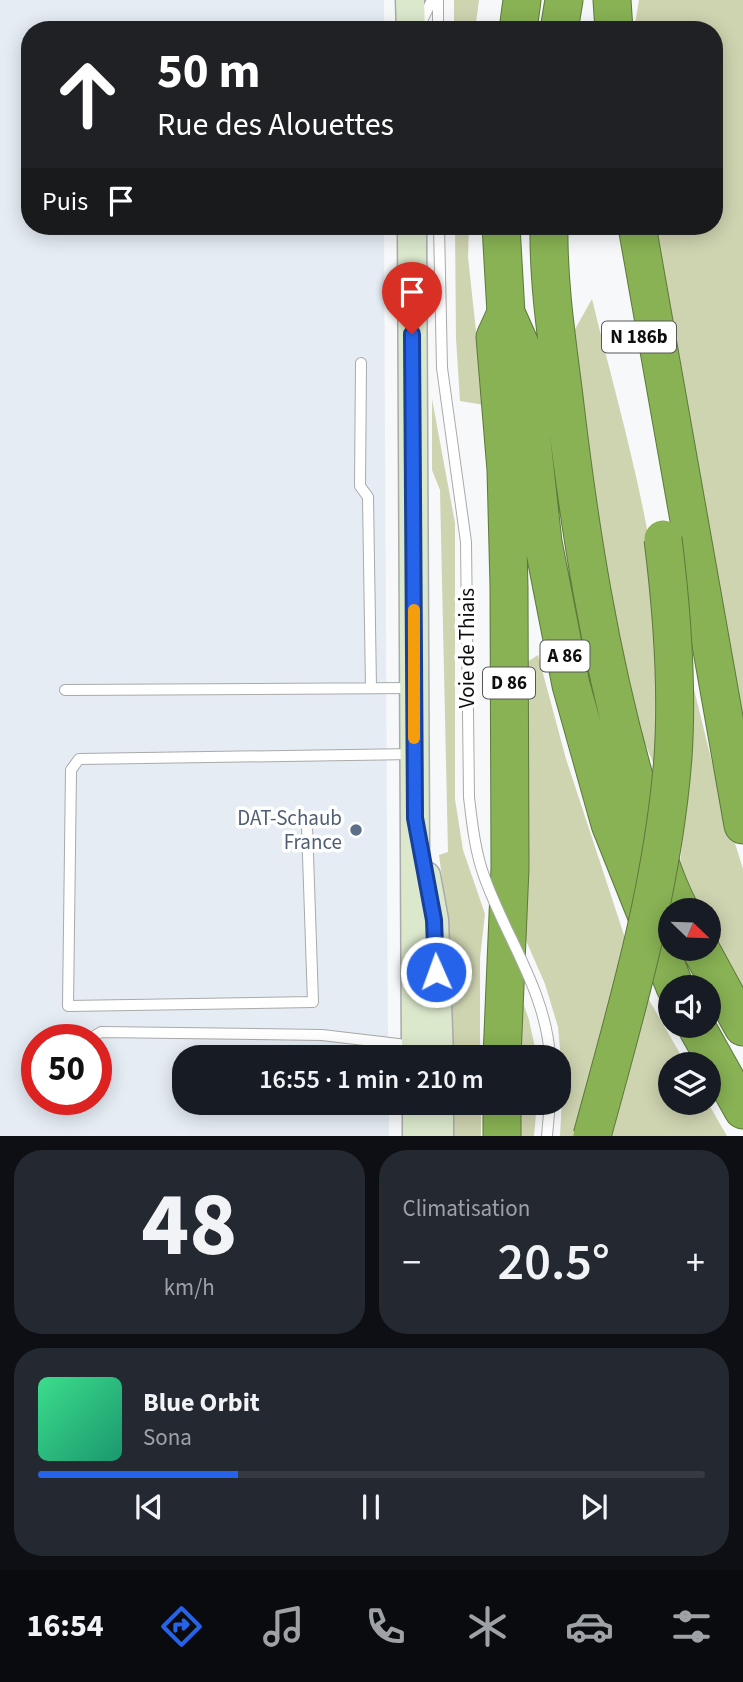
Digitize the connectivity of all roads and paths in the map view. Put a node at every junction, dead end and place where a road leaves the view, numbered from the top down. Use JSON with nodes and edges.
{"nodes":[{"id":1,"x":411,"y":0,"type":"edge"},
{"id":2,"x":432,"y":0,"type":"edge"},
{"id":3,"x":438,"y":0,"type":"edge"},
{"id":4,"x":522,"y":0,"type":"edge"},
{"id":5,"x":564,"y":0,"type":"edge"},
{"id":6,"x":612,"y":0,"type":"edge"},
{"id":7,"x":411,"y":21,"type":"edge"},
{"id":8,"x":422,"y":21,"type":"edge"},
{"id":9,"x":438,"y":21,"type":"edge"},
{"id":10,"x":519,"y":21,"type":"edge"},
{"id":11,"x":560,"y":21,"type":"edge"},
{"id":12,"x":613,"y":21,"type":"edge"},
{"id":13,"x":412,"y":235,"type":"edge"},
{"id":14,"x":439,"y":235,"type":"edge"},
{"id":15,"x":502,"y":235,"type":"edge"},
{"id":16,"x":550,"y":235,"type":"edge"},
{"id":17,"x":626,"y":235,"type":"edge"},
{"id":18,"x":639,"y":235,"type":"edge"},
{"id":19,"x":506,"y":313,"type":"junction"},
{"id":20,"x":361,"y":363,"type":"dead end"},
{"id":21,"x":371,"y":688,"type":"junction"},
{"id":22,"x":414,"y":688,"type":"junction"},
{"id":23,"x":65,"y":690,"type":"dead end"},
{"id":24,"x":414,"y":754,"type":"junction"},
{"id":25,"x":743,"y":825,"type":"edge"},
{"id":26,"x":307,"y":826,"type":"dead end"},
{"id":27,"x":674,"y":898,"type":"edge"},
{"id":28,"x":707,"y":961,"type":"edge"},
{"id":29,"x":670,"y":975,"type":"edge"},
{"id":30,"x":743,"y":1027,"type":"edge"},
{"id":31,"x":112,"y":1032,"type":"edge"},
{"id":32,"x":703,"y":1038,"type":"edge"},
{"id":33,"x":378,"y":1045,"type":"edge"},
{"id":34,"x":423,"y":1045,"type":"edge"},
{"id":35,"x":503,"y":1045,"type":"edge"},
{"id":36,"x":548,"y":1045,"type":"edge"},
{"id":37,"x":743,"y":1110,"type":"edge"},
{"id":38,"x":416,"y":1115,"type":"edge"},
{"id":39,"x":439,"y":1115,"type":"edge"},
{"id":40,"x":502,"y":1115,"type":"edge"},
{"id":41,"x":549,"y":1115,"type":"edge"},
{"id":42,"x":417,"y":1136,"type":"edge"},
{"id":43,"x":439,"y":1136,"type":"edge"},
{"id":44,"x":502,"y":1136,"type":"edge"},
{"id":45,"x":547,"y":1136,"type":"edge"},
{"id":46,"x":592,"y":1136,"type":"edge"}],
"edges":[{"from":1,"to":7,"type":"main road"},
{"from":2,"to":8,"type":"lane"},
{"from":3,"to":9,"type":"lane"},
{"from":4,"to":10,"type":"highway"},
{"from":5,"to":11,"type":"highway"},
{"from":6,"to":12,"type":"highway"},
{"from":13,"to":22,"type":"main road"},
{"from":14,"to":36,"type":"lane","name":"Voie de Thiais","bridge":true},
{"from":15,"to":19,"type":"highway","number":"A 86"},
{"from":16,"to":27,"type":"highway","number":"A 86"},
{"from":17,"to":46,"type":"highway","number":"N 186b","bridge":true},
{"from":18,"to":25,"type":"highway"},
{"from":19,"to":29,"type":"highway","number":"A 86"},
{"from":19,"to":35,"type":"highway","number":"D 86"},
{"from":20,"to":21,"type":"lane"},
{"from":21,"to":22,"type":"lane"},
{"from":21,"to":23,"type":"lane"},
{"from":22,"to":24,"type":"main road"},
{"from":24,"to":26,"type":"lane"},
{"from":24,"to":34,"type":"main road"},
{"from":28,"to":30,"type":"highway"},
{"from":31,"to":33,"type":"lane"},
{"from":32,"to":37,"type":"highway"},
{"from":38,"to":42,"type":"main road"},
{"from":39,"to":43,"type":"main road"},
{"from":40,"to":44,"type":"highway"},
{"from":41,"to":45,"type":"lane"}]}
